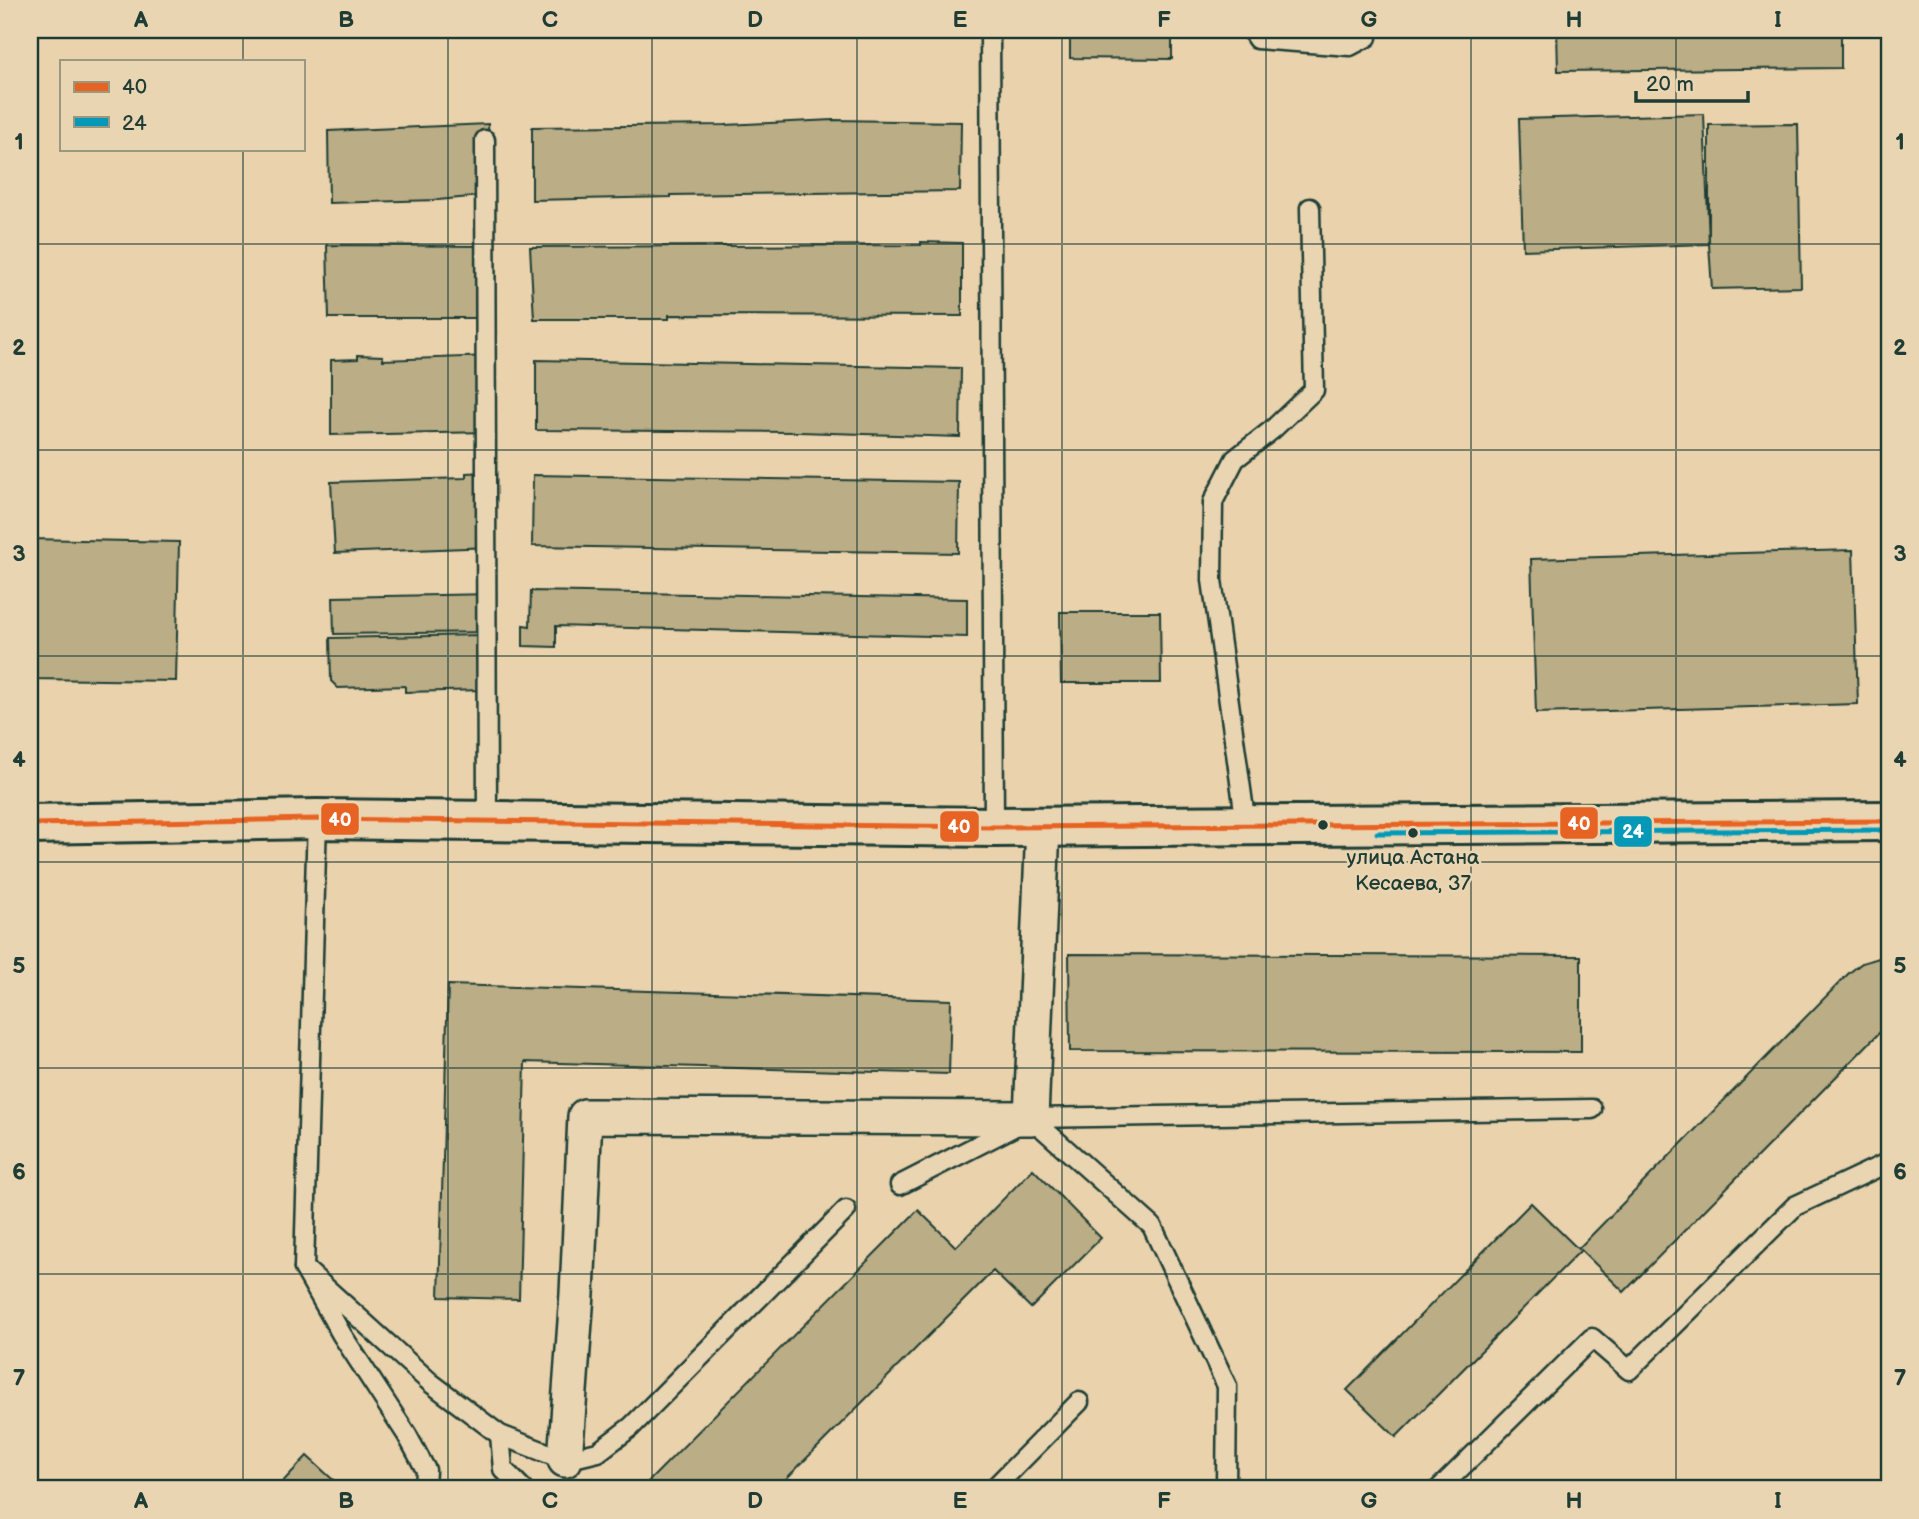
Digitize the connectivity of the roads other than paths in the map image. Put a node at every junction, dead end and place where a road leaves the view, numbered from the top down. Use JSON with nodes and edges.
{"nodes":[{"id":1,"x":990,"y":30,"type":"edge"},
{"id":2,"x":1251,"y":30,"type":"edge"},
{"id":3,"x":1367,"y":30,"type":"edge"},
{"id":4,"x":485,"y":140,"type":"dead end"},
{"id":5,"x":1310,"y":208,"type":"dead end"},
{"id":6,"x":317,"y":819,"type":"junction"},
{"id":7,"x":487,"y":821,"type":"junction"},
{"id":8,"x":1889,"y":821,"type":"edge"},
{"id":9,"x":30,"y":824,"type":"edge"},
{"id":10,"x":1246,"y":825,"type":"junction"},
{"id":11,"x":1043,"y":826,"type":"junction"},
{"id":12,"x":994,"y":827,"type":"junction"},
{"id":13,"x":1592,"y":1109,"type":"dead end"},
{"id":14,"x":1031,"y":1118,"type":"junction"},
{"id":15,"x":1889,"y":1162,"type":"edge"},
{"id":16,"x":900,"y":1185,"type":"dead end"},
{"id":17,"x":846,"y":1210,"type":"dead end"},
{"id":18,"x":304,"y":1268,"type":"junction"},
{"id":19,"x":1079,"y":1402,"type":"dead end"},
{"id":20,"x":500,"y":1435,"type":"junction"},
{"id":21,"x":565,"y":1460,"type":"junction"},
{"id":22,"x":425,"y":1489,"type":"edge"},
{"id":23,"x":523,"y":1489,"type":"edge"},
{"id":24,"x":993,"y":1489,"type":"edge"},
{"id":25,"x":1226,"y":1489,"type":"edge"},
{"id":26,"x":1439,"y":1489,"type":"edge"}],
"edges":[{"from":1,"to":12,"type":"lane"},
{"from":2,"to":3,"type":"lane"},
{"from":4,"to":7,"type":"lane"},
{"from":5,"to":10,"type":"lane"},
{"from":6,"to":7,"type":"street"},
{"from":6,"to":9,"type":"street"},
{"from":6,"to":18,"type":"lane"},
{"from":7,"to":12,"type":"street"},
{"from":8,"to":10,"type":"street"},
{"from":10,"to":11,"type":"street"},
{"from":11,"to":12,"type":"street"},
{"from":11,"to":14,"type":"street"},
{"from":13,"to":14,"type":"lane"},
{"from":14,"to":16,"type":"lane"},
{"from":14,"to":21,"type":"street"},
{"from":14,"to":25,"type":"lane"},
{"from":15,"to":26,"type":"lane"},
{"from":17,"to":21,"type":"lane"},
{"from":18,"to":20,"type":"lane"},
{"from":18,"to":22,"type":"lane"},
{"from":19,"to":24,"type":"lane"},
{"from":20,"to":21,"type":"lane"},
{"from":20,"to":23,"type":"lane"}]}
